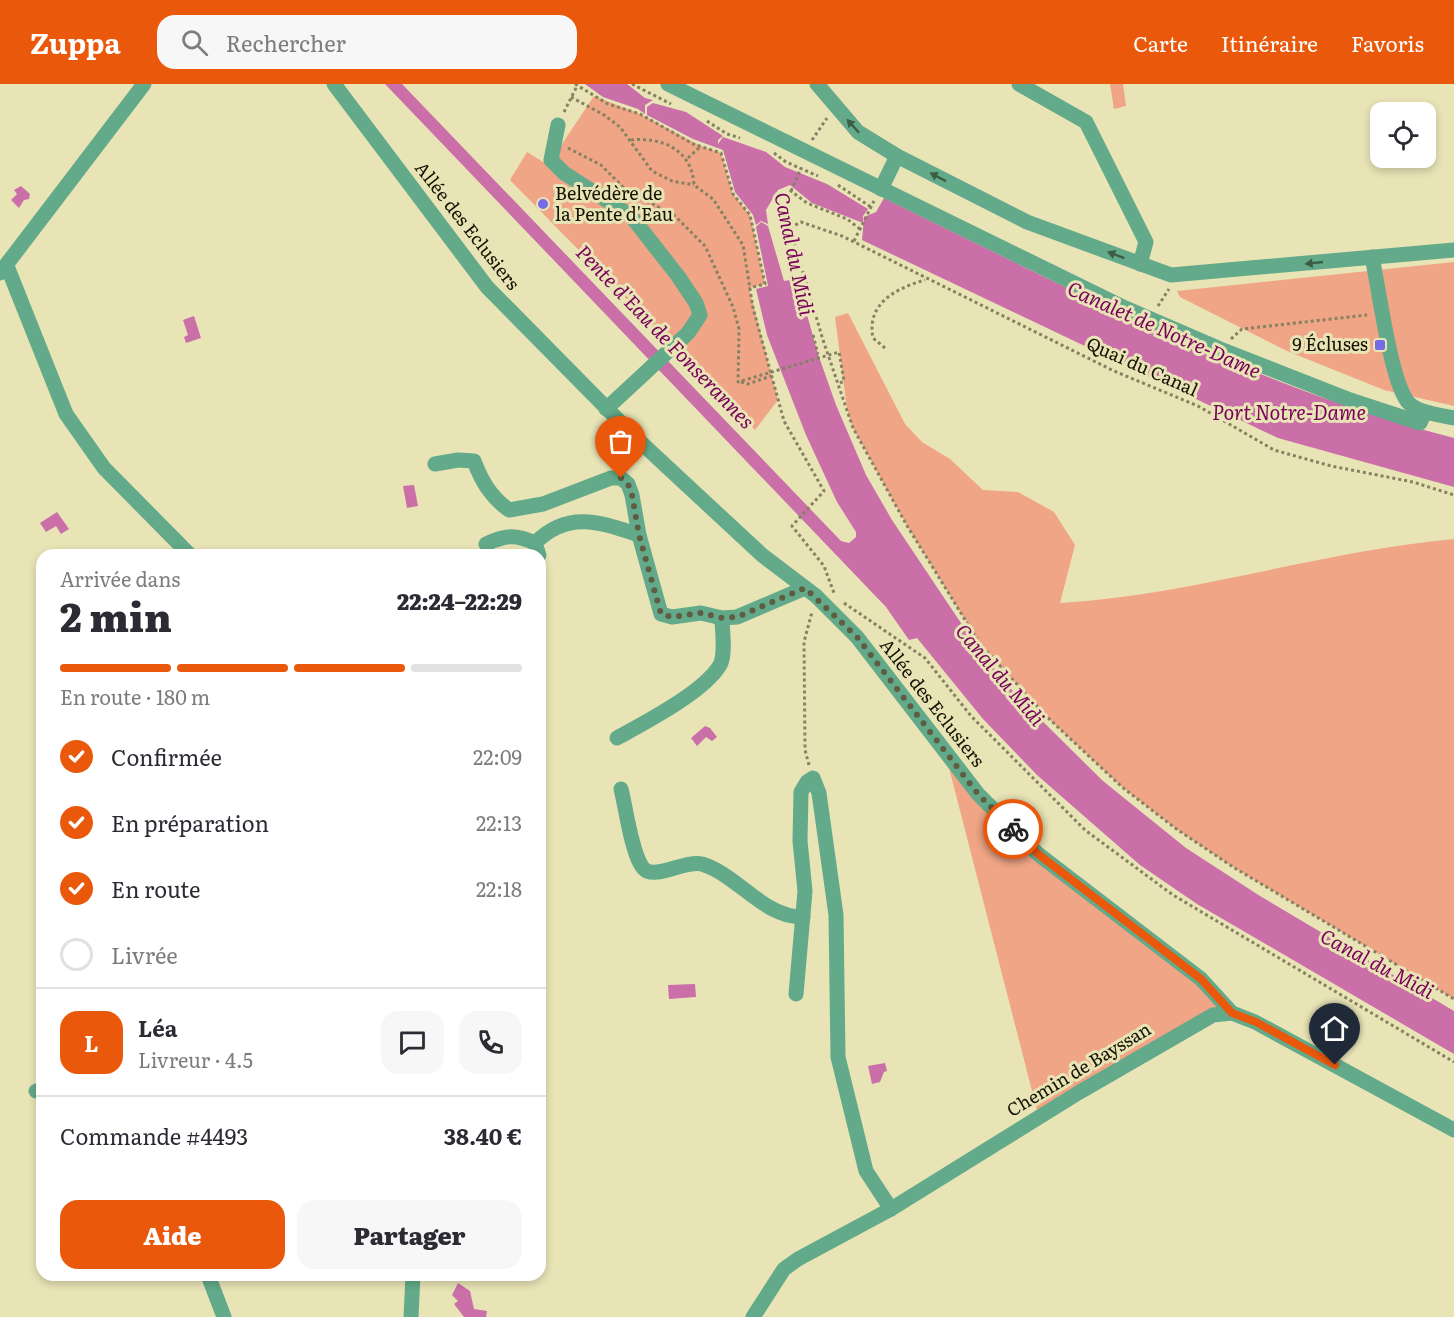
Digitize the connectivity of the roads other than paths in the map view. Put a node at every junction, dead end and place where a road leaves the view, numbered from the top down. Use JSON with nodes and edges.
{"nodes":[{"id":1,"x":144,"y":84,"type":"edge"},
{"id":2,"x":334,"y":84,"type":"edge"},
{"id":3,"x":668,"y":84,"type":"edge"},
{"id":4,"x":818,"y":84,"type":"edge"},
{"id":5,"x":1018,"y":84,"type":"edge"},
{"id":6,"x":560,"y":120,"type":"road end"},
{"id":7,"x":897,"y":156,"type":"junction"},
{"id":8,"x":881,"y":189,"type":"junction"},
{"id":9,"x":1454,"y":250,"type":"edge"},
{"id":10,"x":1372,"y":257,"type":"junction"},
{"id":11,"x":1140,"y":264,"type":"junction"},
{"id":12,"x":3,"y":269,"type":"edge"},
{"id":13,"x":606,"y":409,"type":"junction"},
{"id":14,"x":1425,"y":412,"type":"junction"},
{"id":15,"x":1454,"y":418,"type":"edge"},
{"id":16,"x":435,"y":464,"type":"dead end"},
{"id":17,"x":639,"y":535,"type":"junction"},
{"id":18,"x":486,"y":544,"type":"dead end"},
{"id":19,"x":184,"y":549,"type":"edge"},
{"id":20,"x":537,"y":549,"type":"edge"},
{"id":21,"x":810,"y":592,"type":"junction"},
{"id":22,"x":722,"y":618,"type":"junction"},
{"id":23,"x":617,"y":738,"type":"dead end"},
{"id":24,"x":621,"y":789,"type":"dead end"},
{"id":25,"x":803,"y":917,"type":"junction"},
{"id":26,"x":796,"y":994,"type":"dead end"},
{"id":27,"x":1232,"y":1013,"type":"junction"},
{"id":28,"x":1454,"y":1130,"type":"edge"},
{"id":29,"x":891,"y":1209,"type":"junction"},
{"id":30,"x":210,"y":1281,"type":"edge"},
{"id":31,"x":413,"y":1281,"type":"edge"},
{"id":32,"x":224,"y":1317,"type":"edge"},
{"id":33,"x":411,"y":1317,"type":"edge"},
{"id":34,"x":753,"y":1317,"type":"edge"}],
"edges":[{"from":1,"to":12,"type":"street"},
{"from":2,"to":13,"type":"street","name":"Allée des Eclusiers"},
{"from":3,"to":8,"type":"street"},
{"from":7,"to":4,"type":"street","one_way":true},
{"from":5,"to":11,"type":"street"},
{"from":6,"to":13,"type":"street"},
{"from":7,"to":8,"type":"street"},
{"from":11,"to":7,"type":"street","one_way":true},
{"from":8,"to":14,"type":"street"},
{"from":9,"to":10,"type":"street"},
{"from":10,"to":11,"type":"street","one_way":true},
{"from":10,"to":14,"type":"street"},
{"from":12,"to":19,"type":"street"},
{"from":13,"to":21,"type":"street","name":"Allée des Eclusiers"},
{"from":14,"to":15,"type":"street"},
{"from":16,"to":17,"type":"street"},
{"from":17,"to":20,"type":"street"},
{"from":17,"to":22,"type":"street"},
{"from":18,"to":20,"type":"street"},
{"from":21,"to":22,"type":"street"},
{"from":21,"to":27,"type":"street","name":"Allée des Eclusiers"},
{"from":22,"to":23,"type":"street"},
{"from":24,"to":25,"type":"street"},
{"from":25,"to":26,"type":"street"},
{"from":25,"to":29,"type":"street"},
{"from":27,"to":28,"type":"street"},
{"from":27,"to":29,"type":"street","name":"Chemin de Bayssan"},
{"from":29,"to":34,"type":"street","name":"Chemin de Bayssan"},
{"from":30,"to":32,"type":"street"},
{"from":31,"to":33,"type":"street"}]}
